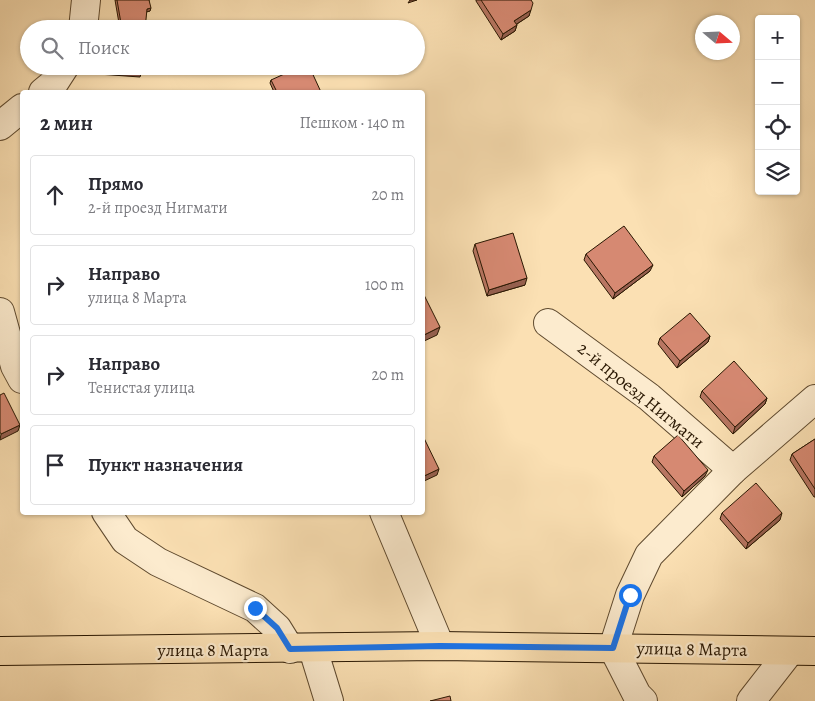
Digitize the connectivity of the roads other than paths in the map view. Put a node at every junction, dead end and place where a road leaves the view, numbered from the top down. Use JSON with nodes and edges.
{"nodes":[{"id":1,"x":86,"y":0,"type":"edge"},
{"id":2,"x":84,"y":20,"type":"edge"},
{"id":3,"x":60,"y":75,"type":"edge"},
{"id":4,"x":46,"y":90,"type":"edge"},
{"id":5,"x":20,"y":110,"type":"edge"},
{"id":6,"x":0,"y":126,"type":"edge"},
{"id":7,"x":0,"y":312,"type":"edge"},
{"id":8,"x":548,"y":323,"type":"dead end"},
{"id":9,"x":20,"y":375,"type":"edge"},
{"id":10,"x":815,"y":399,"type":"edge"},
{"id":11,"x":732,"y":470,"type":"junction"},
{"id":12,"x":108,"y":515,"type":"edge"},
{"id":13,"x":385,"y":515,"type":"edge"},
{"id":14,"x":440,"y":646,"type":"junction"},
{"id":15,"x":613,"y":648,"type":"junction"},
{"id":16,"x":302,"y":649,"type":"junction"},
{"id":17,"x":803,"y":651,"type":"edge"},
{"id":18,"x":0,"y":652,"type":"edge"},
{"id":19,"x":330,"y":701,"type":"edge"},
{"id":20,"x":643,"y":701,"type":"edge"},
{"id":21,"x":751,"y":701,"type":"edge"}],
"edges":[{"from":1,"to":2,"type":"street"},
{"from":3,"to":4,"type":"street"},
{"from":5,"to":6,"type":"street"},
{"from":7,"to":9,"type":"street"},
{"from":8,"to":11,"type":"street","name":"2-й проезд Нигмати"},
{"from":10,"to":11,"type":"street"},
{"from":11,"to":15,"type":"street"},
{"from":12,"to":16,"type":"street"},
{"from":13,"to":14,"type":"street"},
{"from":14,"to":15,"type":"main road","name":"улица 8 Марта"},
{"from":14,"to":16,"type":"main road","name":"улица 8 Марта"},
{"from":15,"to":17,"type":"main road","name":"улица 8 Марта"},
{"from":15,"to":20,"type":"street"},
{"from":16,"to":18,"type":"main road","name":"улица 8 Марта"},
{"from":16,"to":19,"type":"street"},
{"from":17,"to":21,"type":"street"}]}
